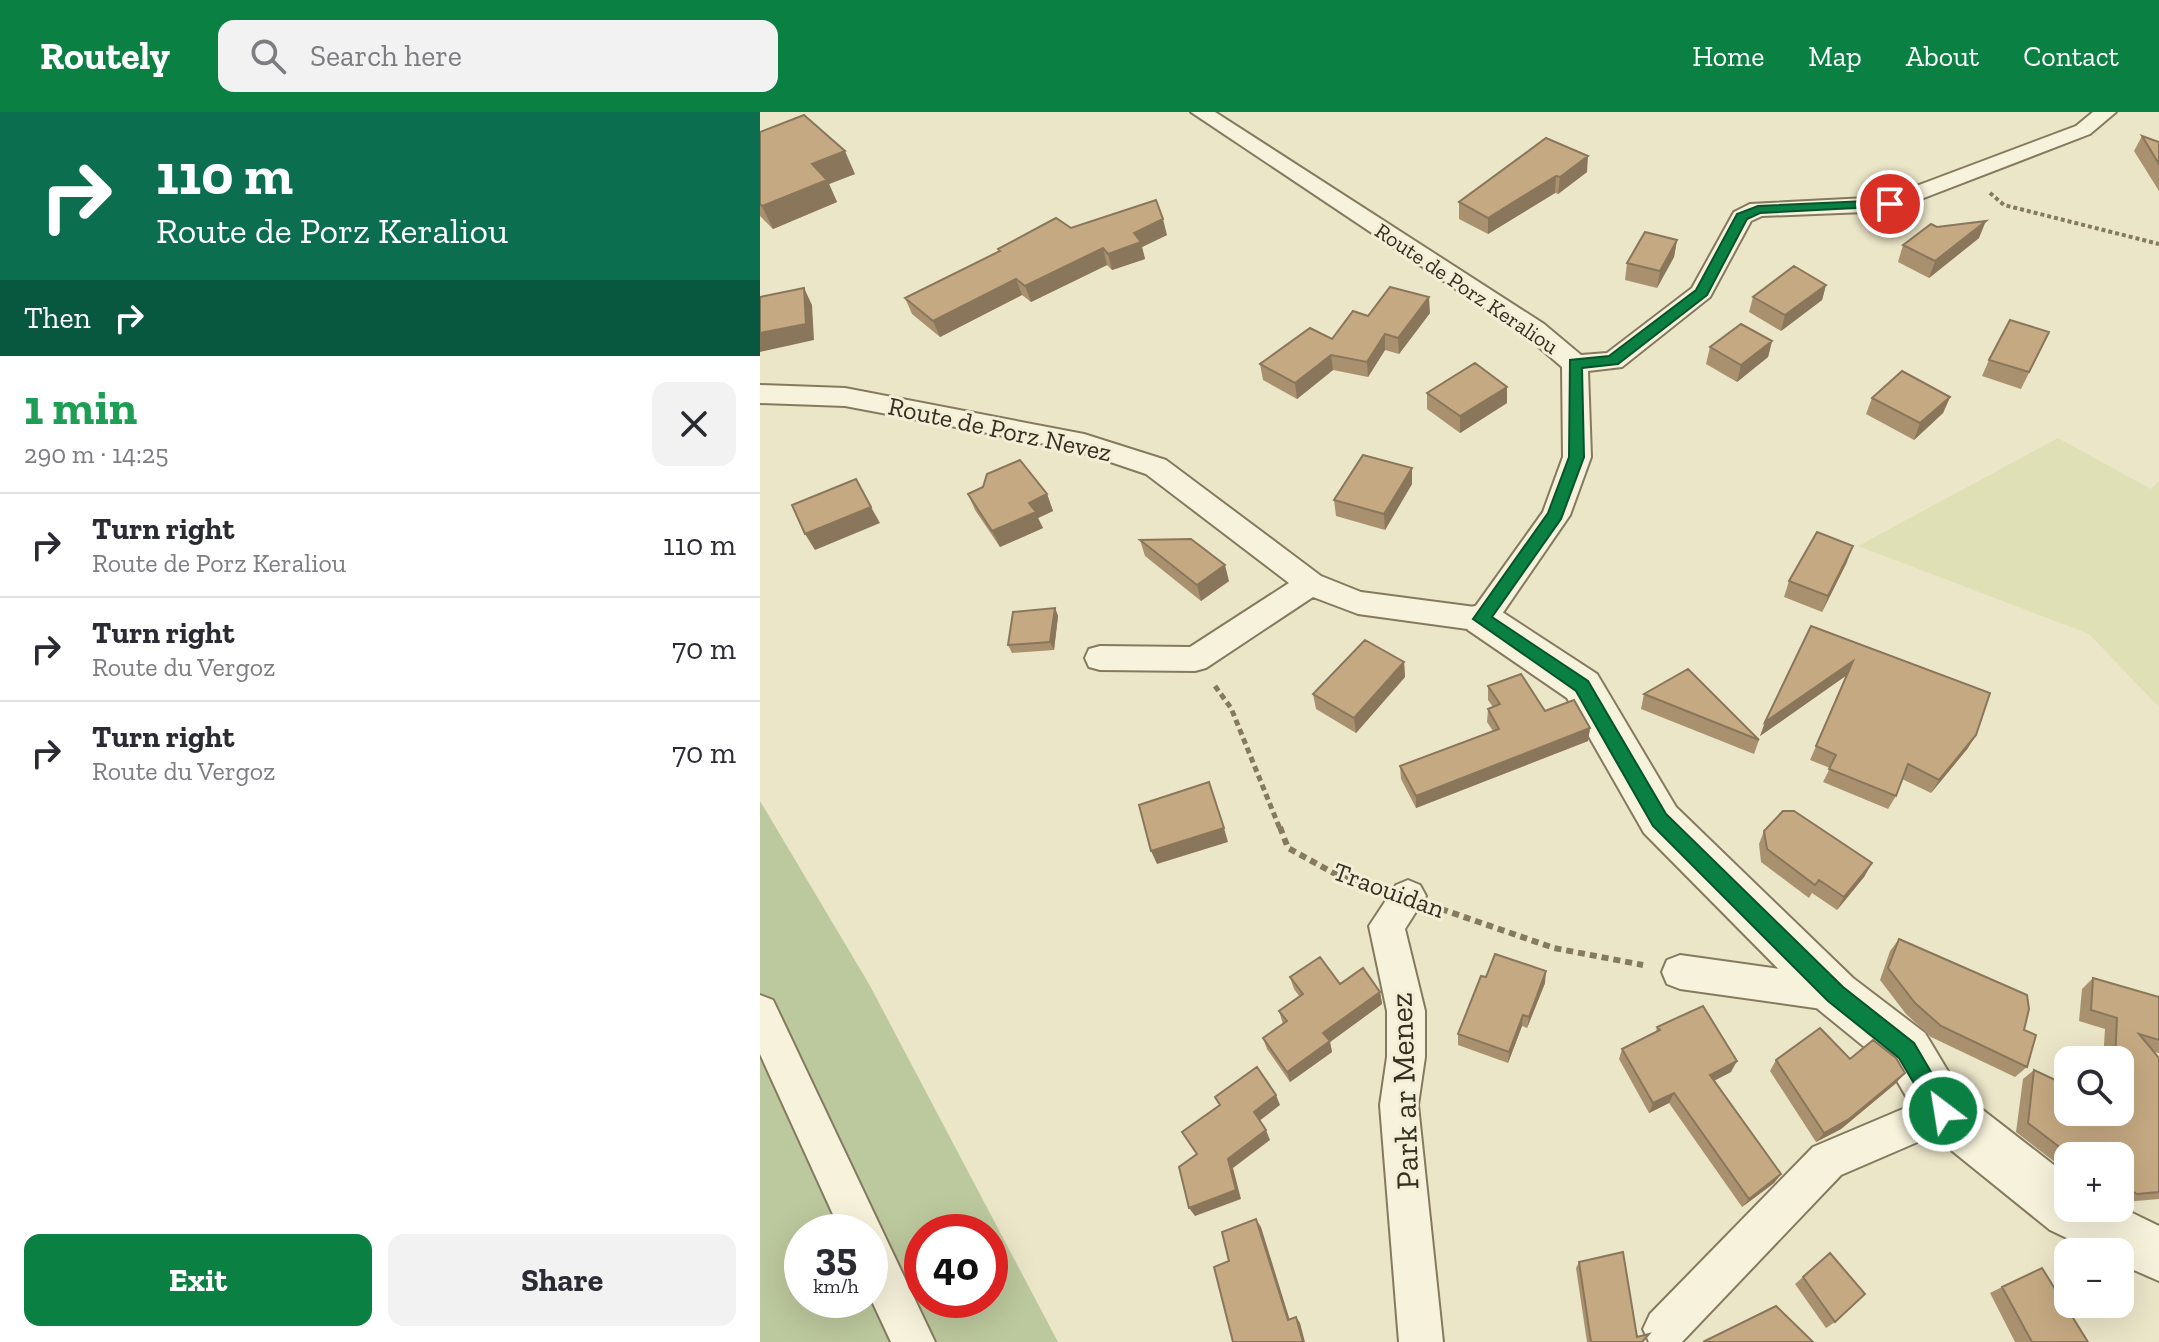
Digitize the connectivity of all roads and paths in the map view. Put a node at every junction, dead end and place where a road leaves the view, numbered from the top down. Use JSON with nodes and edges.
{"nodes":[{"id":1,"x":1201,"y":112,"type":"edge"},
{"id":2,"x":2106,"y":112,"type":"edge"},
{"id":3,"x":1968,"y":174,"type":"junction"},
{"id":4,"x":2159,"y":244,"type":"edge"},
{"id":5,"x":1575,"y":364,"type":"junction"},
{"id":6,"x":760,"y":394,"type":"edge"},
{"id":7,"x":1311,"y":584,"type":"junction"},
{"id":8,"x":1482,"y":619,"type":"junction"},
{"id":9,"x":1100,"y":658,"type":"dead end"},
{"id":10,"x":1195,"y":659,"type":"junction"},
{"id":11,"x":1408,"y":896,"type":"junction"},
{"id":12,"x":1680,"y":972,"type":"joint"},
{"id":13,"x":1836,"y":994,"type":"junction"},
{"id":14,"x":760,"y":1013,"type":"edge"},
{"id":15,"x":1943,"y":1111,"type":"junction"},
{"id":16,"x":854,"y":1214,"type":"edge"},
{"id":17,"x":2159,"y":1254,"type":"edge"},
{"id":18,"x":888,"y":1289,"type":"edge"},
{"id":19,"x":1665,"y":1329,"type":"dead end"},
{"id":20,"x":913,"y":1342,"type":"edge"},
{"id":21,"x":1421,"y":1342,"type":"edge"}],
"edges":[{"from":1,"to":5,"type":"street","name":"Route de Porz Keraliou"},
{"from":2,"to":3,"type":"street"},
{"from":3,"to":4,"type":"path"},
{"from":3,"to":5,"type":"street"},
{"from":5,"to":8,"type":"street","name":"Route de Porz Keraliou"},
{"from":6,"to":7,"type":"street","name":"Route de Porz Nevez"},
{"from":7,"to":8,"type":"street","name":"Route de Porz Nevez"},
{"from":7,"to":10,"type":"street"},
{"from":8,"to":13,"type":"street"},
{"from":9,"to":10,"type":"street"},
{"from":10,"to":11,"type":"path","name":"Traouidan"},
{"from":11,"to":12,"type":"path","name":"Traouidan"},
{"from":11,"to":21,"type":"street","name":"Park ar Menez"},
{"from":12,"to":13,"type":"street"},
{"from":13,"to":15,"type":"street"},
{"from":14,"to":16,"type":"street"},
{"from":15,"to":17,"type":"street"},
{"from":15,"to":19,"type":"street"},
{"from":18,"to":20,"type":"street"}]}
